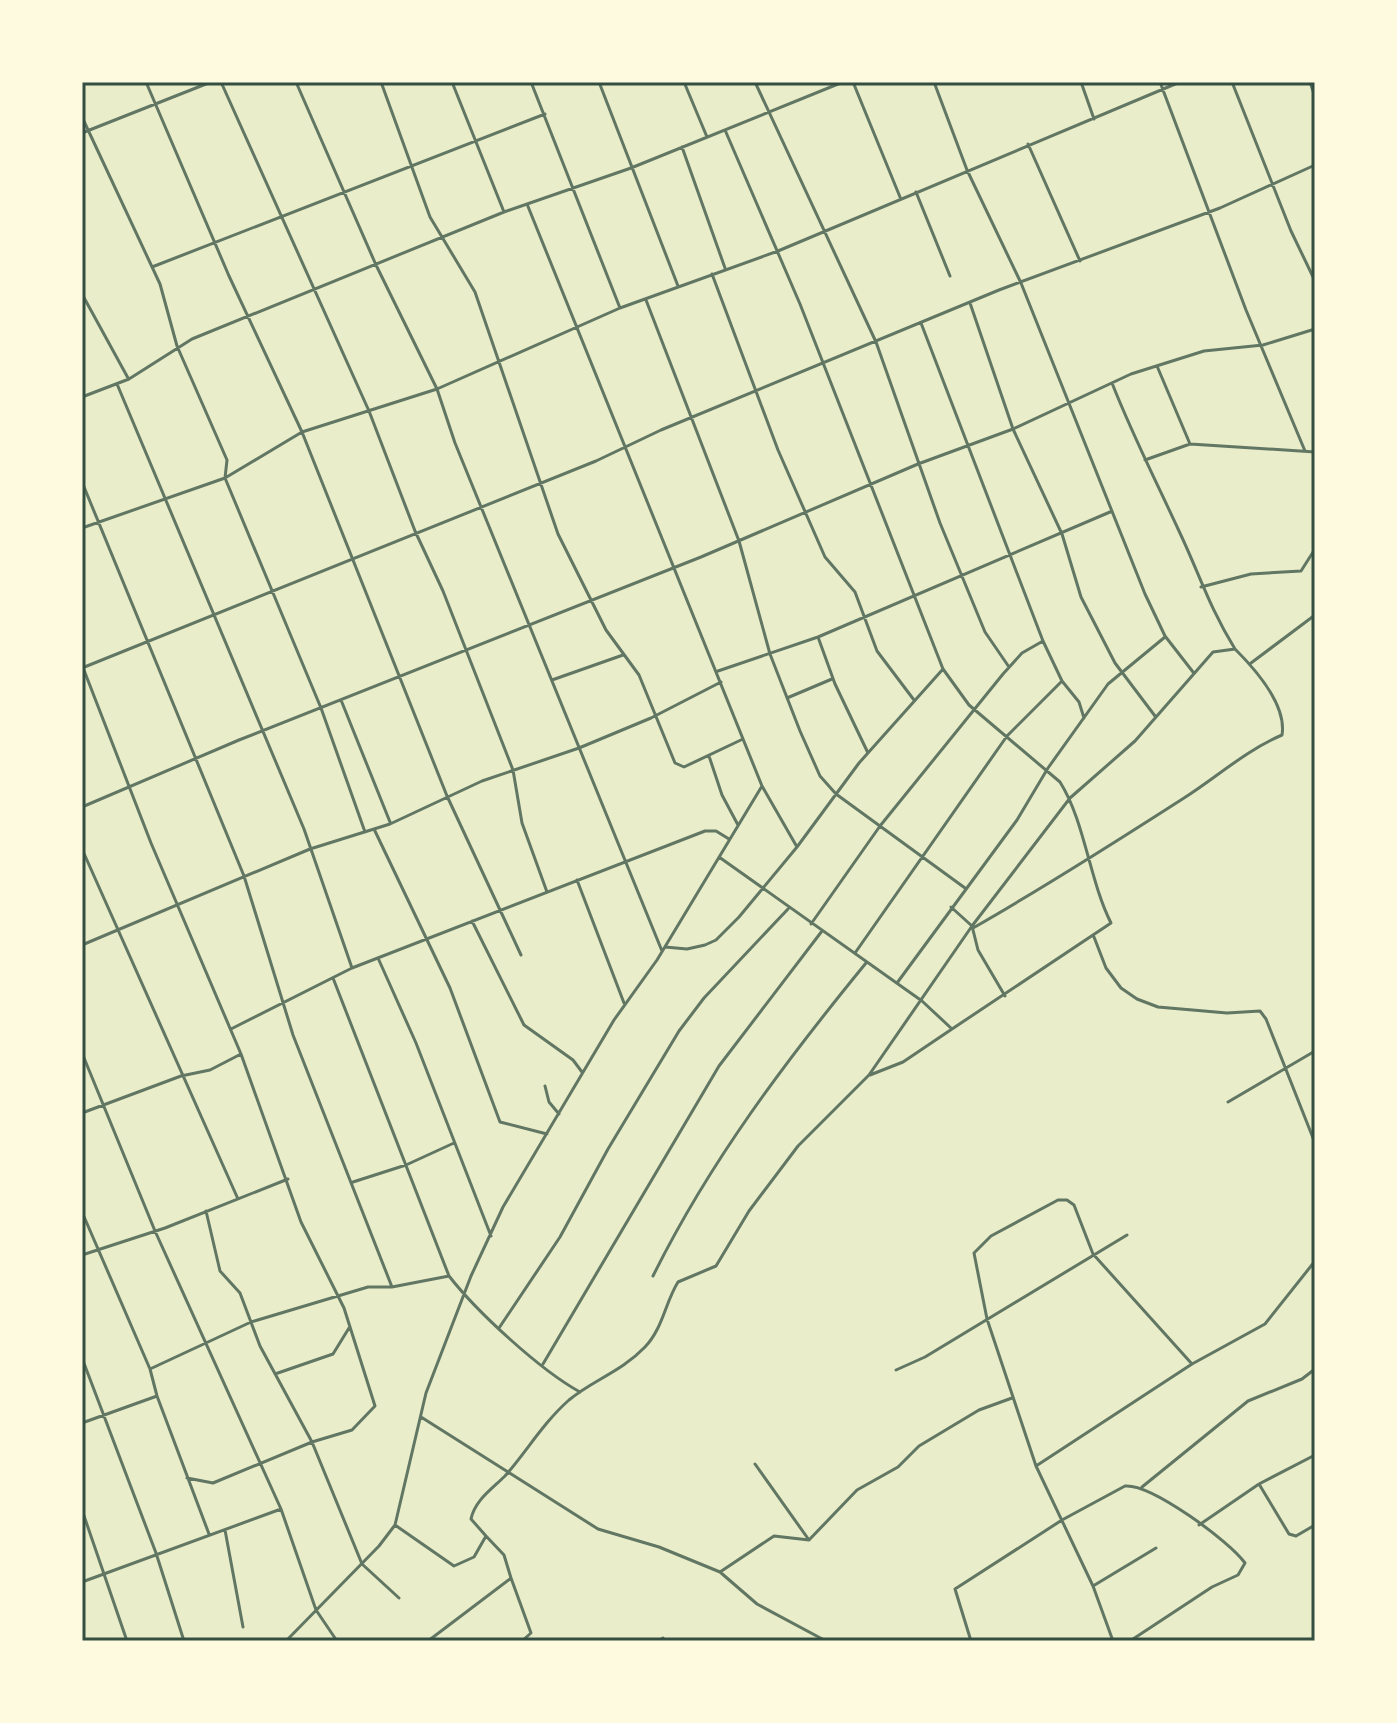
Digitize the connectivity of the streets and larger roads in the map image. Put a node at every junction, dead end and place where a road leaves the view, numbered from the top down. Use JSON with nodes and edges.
{"nodes":[{"id":1,"x":146,"y":82,"type":"edge"},
{"id":2,"x":211,"y":82,"type":"edge"},
{"id":3,"x":221,"y":82,"type":"edge"},
{"id":4,"x":296,"y":82,"type":"edge"},
{"id":5,"x":381,"y":82,"type":"edge"},
{"id":6,"x":452,"y":82,"type":"edge"},
{"id":7,"x":531,"y":82,"type":"edge"},
{"id":8,"x":599,"y":82,"type":"edge"},
{"id":9,"x":684,"y":82,"type":"edge"},
{"id":10,"x":755,"y":82,"type":"edge"},
{"id":11,"x":843,"y":82,"type":"edge"},
{"id":12,"x":853,"y":82,"type":"edge"},
{"id":13,"x":934,"y":82,"type":"edge"},
{"id":14,"x":1081,"y":82,"type":"edge"},
{"id":15,"x":1160,"y":82,"type":"edge"},
{"id":16,"x":1180,"y":82,"type":"edge"},
{"id":17,"x":1232,"y":82,"type":"edge"},
{"id":18,"x":1310,"y":82,"type":"edge"},
{"id":19,"x":831,"y":84,"type":"edge"},
{"id":20,"x":1163,"y":88,"type":"junction"},
{"id":21,"x":1315,"y":97,"type":"edge"},
{"id":22,"x":156,"y":104,"type":"junction"},
{"id":23,"x":768,"y":112,"type":"junction"},
{"id":24,"x":545,"y":114,"type":"junction"},
{"id":25,"x":82,"y":117,"type":"edge"},
{"id":26,"x":1094,"y":119,"type":"junction"},
{"id":27,"x":725,"y":130,"type":"junction"},
{"id":28,"x":88,"y":131,"type":"junction"},
{"id":29,"x":82,"y":133,"type":"edge"},
{"id":30,"x":707,"y":137,"type":"junction"},
{"id":31,"x":476,"y":140,"type":"junction"},
{"id":32,"x":1028,"y":144,"type":"junction"},
{"id":33,"x":682,"y":147,"type":"junction"},
{"id":34,"x":1315,"y":165,"type":"edge"},
{"id":35,"x":412,"y":166,"type":"junction"},
{"id":36,"x":631,"y":168,"type":"junction"},
{"id":37,"x":967,"y":170,"type":"junction"},
{"id":38,"x":1272,"y":185,"type":"junction"},
{"id":39,"x":572,"y":189,"type":"junction"},
{"id":40,"x":916,"y":192,"type":"junction"},
{"id":41,"x":345,"y":193,"type":"junction"},
{"id":42,"x":900,"y":198,"type":"junction"},
{"id":43,"x":527,"y":204,"type":"junction"},
{"id":44,"x":1211,"y":211,"type":"junction"},
{"id":45,"x":504,"y":212,"type":"junction"},
{"id":46,"x":281,"y":218,"type":"junction"},
{"id":47,"x":826,"y":231,"type":"junction"},
{"id":48,"x":442,"y":238,"type":"junction"},
{"id":49,"x":215,"y":242,"type":"junction"},
{"id":50,"x":778,"y":251,"type":"junction"},
{"id":51,"x":1080,"y":261,"type":"junction"},
{"id":52,"x":376,"y":265,"type":"junction"},
{"id":53,"x":152,"y":267,"type":"junction"},
{"id":54,"x":726,"y":269,"type":"junction"},
{"id":55,"x":712,"y":274,"type":"junction"},
{"id":56,"x":950,"y":276,"type":"dead end"},
{"id":57,"x":1315,"y":281,"type":"edge"},
{"id":58,"x":1021,"y":283,"type":"junction"},
{"id":59,"x":678,"y":286,"type":"junction"},
{"id":60,"x":313,"y":291,"type":"junction"},
{"id":61,"x":82,"y":294,"type":"edge"},
{"id":62,"x":646,"y":300,"type":"junction"},
{"id":63,"x":970,"y":303,"type":"junction"},
{"id":64,"x":620,"y":308,"type":"junction"},
{"id":65,"x":248,"y":318,"type":"junction"},
{"id":66,"x":921,"y":323,"type":"junction"},
{"id":67,"x":579,"y":326,"type":"junction"},
{"id":68,"x":1315,"y":329,"type":"edge"},
{"id":69,"x":876,"y":342,"type":"junction"},
{"id":70,"x":1263,"y":345,"type":"junction"},
{"id":71,"x":177,"y":346,"type":"junction"},
{"id":72,"x":498,"y":363,"type":"junction"},
{"id":73,"x":823,"y":364,"type":"junction"},
{"id":74,"x":1157,"y":366,"type":"junction"},
{"id":75,"x":129,"y":379,"type":"junction"},
{"id":76,"x":1112,"y":383,"type":"junction"},
{"id":77,"x":117,"y":384,"type":"junction"},
{"id":78,"x":437,"y":389,"type":"junction"},
{"id":79,"x":757,"y":393,"type":"junction"},
{"id":80,"x":82,"y":397,"type":"edge"},
{"id":81,"x":1067,"y":404,"type":"junction"},
{"id":82,"x":369,"y":411,"type":"junction"},
{"id":83,"x":693,"y":419,"type":"junction"},
{"id":84,"x":1013,"y":429,"type":"junction"},
{"id":85,"x":302,"y":432,"type":"junction"},
{"id":86,"x":968,"y":444,"type":"junction"},
{"id":87,"x":1190,"y":444,"type":"junction"},
{"id":88,"x":626,"y":446,"type":"junction"},
{"id":89,"x":1305,"y":451,"type":"junction"},
{"id":90,"x":1315,"y":452,"type":"edge"},
{"id":91,"x":1143,"y":460,"type":"junction"},
{"id":92,"x":918,"y":464,"type":"junction"},
{"id":93,"x":225,"y":478,"type":"junction"},
{"id":94,"x":540,"y":481,"type":"junction"},
{"id":95,"x":82,"y":482,"type":"edge"},
{"id":96,"x":872,"y":484,"type":"junction"},
{"id":97,"x":164,"y":500,"type":"junction"},
{"id":98,"x":482,"y":504,"type":"junction"},
{"id":99,"x":1110,"y":512,"type":"junction"},
{"id":100,"x":804,"y":513,"type":"junction"},
{"id":101,"x":98,"y":521,"type":"junction"},
{"id":102,"x":82,"y":528,"type":"edge"},
{"id":103,"x":415,"y":531,"type":"junction"},
{"id":104,"x":1062,"y":534,"type":"junction"},
{"id":105,"x":739,"y":541,"type":"junction"},
{"id":106,"x":1315,"y":549,"type":"edge"},
{"id":107,"x":1010,"y":555,"type":"junction"},
{"id":108,"x":351,"y":557,"type":"junction"},
{"id":109,"x":674,"y":568,"type":"junction"},
{"id":110,"x":963,"y":575,"type":"junction"},
{"id":111,"x":1201,"y":587,"type":"junction"},
{"id":112,"x":272,"y":589,"type":"junction"},
{"id":113,"x":915,"y":597,"type":"junction"},
{"id":114,"x":592,"y":600,"type":"junction"},
{"id":115,"x":1315,"y":615,"type":"edge"},
{"id":116,"x":216,"y":617,"type":"junction"},
{"id":117,"x":865,"y":617,"type":"junction"},
{"id":118,"x":531,"y":624,"type":"junction"},
{"id":119,"x":1165,"y":636,"type":"junction"},
{"id":120,"x":818,"y":637,"type":"junction"},
{"id":121,"x":1043,"y":641,"type":"junction"},
{"id":122,"x":148,"y":643,"type":"junction"},
{"id":123,"x":1235,"y":649,"type":"junction"},
{"id":124,"x":467,"y":650,"type":"junction"},
{"id":125,"x":770,"y":654,"type":"junction"},
{"id":126,"x":623,"y":655,"type":"junction"},
{"id":127,"x":1251,"y":664,"type":"junction"},
{"id":128,"x":82,"y":667,"type":"edge"},
{"id":129,"x":1009,"y":667,"type":"junction"},
{"id":130,"x":943,"y":669,"type":"junction"},
{"id":131,"x":718,"y":671,"type":"junction"},
{"id":132,"x":1121,"y":672,"type":"junction"},
{"id":133,"x":1193,"y":672,"type":"junction"},
{"id":134,"x":400,"y":676,"type":"junction"},
{"id":135,"x":833,"y":679,"type":"junction"},
{"id":136,"x":552,"y":680,"type":"junction"},
{"id":137,"x":1062,"y":681,"type":"junction"},
{"id":138,"x":723,"y":682,"type":"junction"},
{"id":139,"x":787,"y":698,"type":"junction"},
{"id":140,"x":341,"y":700,"type":"junction"},
{"id":141,"x":914,"y":700,"type":"junction"},
{"id":142,"x":321,"y":708,"type":"junction"},
{"id":143,"x":976,"y":711,"type":"junction"},
{"id":144,"x":656,"y":716,"type":"junction"},
{"id":145,"x":1156,"y":717,"type":"junction"},
{"id":146,"x":1084,"y":718,"type":"junction"},
{"id":147,"x":262,"y":730,"type":"junction"},
{"id":148,"x":1007,"y":736,"type":"junction"},
{"id":149,"x":743,"y":739,"type":"junction"},
{"id":150,"x":579,"y":748,"type":"junction"},
{"id":151,"x":868,"y":753,"type":"junction"},
{"id":152,"x":709,"y":756,"type":"junction"},
{"id":153,"x":196,"y":758,"type":"junction"},
{"id":154,"x":1048,"y":768,"type":"junction"},
{"id":155,"x":513,"y":770,"type":"junction"},
{"id":156,"x":762,"y":786,"type":"junction"},
{"id":157,"x":129,"y":787,"type":"junction"},
{"id":158,"x":836,"y":794,"type":"junction"},
{"id":159,"x":447,"y":796,"type":"junction"},
{"id":160,"x":1070,"y":798,"type":"junction"},
{"id":161,"x":82,"y":807,"type":"edge"},
{"id":162,"x":390,"y":824,"type":"junction"},
{"id":163,"x":738,"y":825,"type":"junction"},
{"id":164,"x":880,"y":826,"type":"junction"},
{"id":165,"x":374,"y":829,"type":"junction"},
{"id":166,"x":365,"y":832,"type":"junction"},
{"id":167,"x":729,"y":839,"type":"junction"},
{"id":168,"x":797,"y":847,"type":"junction"},
{"id":169,"x":82,"y":849,"type":"edge"},
{"id":170,"x":310,"y":849,"type":"junction"},
{"id":171,"x":921,"y":856,"type":"junction"},
{"id":172,"x":719,"y":857,"type":"junction"},
{"id":173,"x":625,"y":861,"type":"junction"},
{"id":174,"x":1087,"y":861,"type":"junction"},
{"id":175,"x":244,"y":876,"type":"junction"},
{"id":176,"x":577,"y":880,"type":"junction"},
{"id":177,"x":965,"y":888,"type":"junction"},
{"id":178,"x":763,"y":891,"type":"junction"},
{"id":179,"x":547,"y":892,"type":"junction"},
{"id":180,"x":180,"y":904,"type":"junction"},
{"id":181,"x":951,"y":907,"type":"junction"},
{"id":182,"x":788,"y":909,"type":"junction"},
{"id":183,"x":501,"y":910,"type":"junction"},
{"id":184,"x":472,"y":921,"type":"junction"},
{"id":185,"x":811,"y":924,"type":"junction"},
{"id":186,"x":973,"y":927,"type":"junction"},
{"id":187,"x":117,"y":929,"type":"junction"},
{"id":188,"x":822,"y":931,"type":"junction"},
{"id":189,"x":1094,"y":937,"type":"junction"},
{"id":190,"x":426,"y":939,"type":"junction"},
{"id":191,"x":82,"y":945,"type":"edge"},
{"id":192,"x":664,"y":949,"type":"junction"},
{"id":193,"x":855,"y":953,"type":"junction"},
{"id":194,"x":521,"y":955,"type":"dead end"},
{"id":195,"x":378,"y":958,"type":"junction"},
{"id":196,"x":867,"y":961,"type":"junction"},
{"id":197,"x":352,"y":968,"type":"junction"},
{"id":198,"x":333,"y":978,"type":"junction"},
{"id":199,"x":897,"y":983,"type":"junction"},
{"id":200,"x":1005,"y":996,"type":"junction"},
{"id":201,"x":922,"y":1001,"type":"junction"},
{"id":202,"x":284,"y":1002,"type":"junction"},
{"id":203,"x":625,"y":1005,"type":"junction"},
{"id":204,"x":231,"y":1029,"type":"junction"},
{"id":205,"x":952,"y":1029,"type":"junction"},
{"id":206,"x":1315,"y":1051,"type":"edge"},
{"id":207,"x":82,"y":1053,"type":"edge"},
{"id":208,"x":241,"y":1054,"type":"junction"},
{"id":209,"x":1285,"y":1068,"type":"junction"},
{"id":210,"x":582,"y":1072,"type":"junction"},
{"id":211,"x":869,"y":1075,"type":"junction"},
{"id":212,"x":181,"y":1076,"type":"junction"},
{"id":213,"x":545,"y":1086,"type":"dead end"},
{"id":214,"x":1228,"y":1102,"type":"dead end"},
{"id":215,"x":102,"y":1106,"type":"junction"},
{"id":216,"x":82,"y":1113,"type":"edge"},
{"id":217,"x":560,"y":1115,"type":"junction"},
{"id":218,"x":1313,"y":1132,"type":"edge"},
{"id":219,"x":549,"y":1135,"type":"junction"},
{"id":220,"x":455,"y":1143,"type":"junction"},
{"id":221,"x":1315,"y":1143,"type":"edge"},
{"id":222,"x":406,"y":1165,"type":"junction"},
{"id":223,"x":289,"y":1179,"type":"junction"},
{"id":224,"x":353,"y":1182,"type":"junction"},
{"id":225,"x":238,"y":1199,"type":"junction"},
{"id":226,"x":206,"y":1211,"type":"junction"},
{"id":227,"x":82,"y":1212,"type":"edge"},
{"id":228,"x":155,"y":1231,"type":"junction"},
{"id":229,"x":1127,"y":1235,"type":"dead end"},
{"id":230,"x":491,"y":1236,"type":"junction"},
{"id":231,"x":98,"y":1250,"type":"junction"},
{"id":232,"x":1093,"y":1254,"type":"junction"},
{"id":233,"x":82,"y":1255,"type":"edge"},
{"id":234,"x":1315,"y":1261,"type":"edge"},
{"id":235,"x":449,"y":1276,"type":"junction"},
{"id":236,"x":653,"y":1276,"type":"dead end"},
{"id":237,"x":392,"y":1287,"type":"junction"},
{"id":238,"x":463,"y":1294,"type":"junction"},
{"id":239,"x":338,"y":1295,"type":"junction"},
{"id":240,"x":987,"y":1319,"type":"junction"},
{"id":241,"x":251,"y":1322,"type":"junction"},
{"id":242,"x":350,"y":1324,"type":"junction"},
{"id":243,"x":499,"y":1328,"type":"junction"},
{"id":244,"x":207,"y":1344,"type":"junction"},
{"id":245,"x":82,"y":1358,"type":"edge"},
{"id":246,"x":543,"y":1364,"type":"junction"},
{"id":247,"x":1192,"y":1364,"type":"junction"},
{"id":248,"x":150,"y":1369,"type":"junction"},
{"id":249,"x":1315,"y":1369,"type":"edge"},
{"id":250,"x":896,"y":1370,"type":"dead end"},
{"id":251,"x":275,"y":1374,"type":"junction"},
{"id":252,"x":582,"y":1392,"type":"junction"},
{"id":253,"x":157,"y":1396,"type":"junction"},
{"id":254,"x":1014,"y":1397,"type":"junction"},
{"id":255,"x":104,"y":1415,"type":"junction"},
{"id":256,"x":421,"y":1417,"type":"junction"},
{"id":257,"x":82,"y":1423,"type":"edge"},
{"id":258,"x":312,"y":1442,"type":"junction"},
{"id":259,"x":1315,"y":1455,"type":"edge"},
{"id":260,"x":755,"y":1464,"type":"dead end"},
{"id":261,"x":260,"y":1465,"type":"junction"},
{"id":262,"x":1036,"y":1466,"type":"junction"},
{"id":263,"x":506,"y":1474,"type":"junction"},
{"id":264,"x":187,"y":1478,"type":"junction"},
{"id":265,"x":1259,"y":1484,"type":"junction"},
{"id":266,"x":1142,"y":1487,"type":"junction"},
{"id":267,"x":281,"y":1509,"type":"junction"},
{"id":268,"x":82,"y":1510,"type":"edge"},
{"id":269,"x":1062,"y":1520,"type":"junction"},
{"id":270,"x":395,"y":1525,"type":"junction"},
{"id":271,"x":1199,"y":1525,"type":"junction"},
{"id":272,"x":1315,"y":1525,"type":"edge"},
{"id":273,"x":225,"y":1530,"type":"junction"},
{"id":274,"x":210,"y":1535,"type":"junction"},
{"id":275,"x":486,"y":1536,"type":"junction"},
{"id":276,"x":809,"y":1540,"type":"junction"},
{"id":277,"x":1156,"y":1548,"type":"dead end"},
{"id":278,"x":156,"y":1553,"type":"junction"},
{"id":279,"x":362,"y":1564,"type":"junction"},
{"id":280,"x":104,"y":1572,"type":"junction"},
{"id":281,"x":720,"y":1572,"type":"junction"},
{"id":282,"x":511,"y":1578,"type":"junction"},
{"id":283,"x":82,"y":1582,"type":"edge"},
{"id":284,"x":1093,"y":1586,"type":"junction"},
{"id":285,"x":399,"y":1598,"type":"dead end"},
{"id":286,"x":316,"y":1610,"type":"junction"},
{"id":287,"x":243,"y":1627,"type":"dead end"},
{"id":288,"x":127,"y":1641,"type":"edge"},
{"id":289,"x":184,"y":1641,"type":"edge"},
{"id":290,"x":286,"y":1641,"type":"edge"},
{"id":291,"x":337,"y":1641,"type":"edge"},
{"id":292,"x":428,"y":1641,"type":"edge"},
{"id":293,"x":522,"y":1641,"type":"edge"},
{"id":294,"x":826,"y":1641,"type":"edge"},
{"id":295,"x":971,"y":1641,"type":"edge"},
{"id":296,"x":1113,"y":1641,"type":"edge"},
{"id":297,"x":1130,"y":1641,"type":"edge"}],
"edges":[{"from":1,"to":22,"type":"street"},
{"from":2,"to":22,"type":"street"},
{"from":3,"to":46,"type":"street"},
{"from":4,"to":41,"type":"street"},
{"from":5,"to":35,"type":"street"},
{"from":6,"to":31,"type":"street"},
{"from":7,"to":24,"type":"street"},
{"from":8,"to":36,"type":"street"},
{"from":9,"to":30,"type":"street"},
{"from":10,"to":23,"type":"street"},
{"from":11,"to":19,"type":"street"},
{"from":12,"to":42,"type":"street"},
{"from":13,"to":37,"type":"street"},
{"from":14,"to":26,"type":"street"},
{"from":15,"to":20,"type":"street"},
{"from":16,"to":20,"type":"street"},
{"from":17,"to":38,"type":"street"},
{"from":18,"to":21,"type":"street"},
{"from":19,"to":23,"type":"street"},
{"from":20,"to":26,"type":"street"},
{"from":20,"to":44,"type":"street"},
{"from":22,"to":28,"type":"street"},
{"from":22,"to":49,"type":"street"},
{"from":23,"to":27,"type":"street"},
{"from":23,"to":47,"type":"street"},
{"from":24,"to":31,"type":"street"},
{"from":24,"to":39,"type":"street"},
{"from":25,"to":28,"type":"street"},
{"from":26,"to":32,"type":"street"},
{"from":27,"to":30,"type":"street"},
{"from":27,"to":50,"type":"street"},
{"from":28,"to":29,"type":"street"},
{"from":28,"to":53,"type":"street"},
{"from":30,"to":33,"type":"street"},
{"from":31,"to":35,"type":"street"},
{"from":31,"to":45,"type":"street"},
{"from":32,"to":37,"type":"street"},
{"from":32,"to":51,"type":"street"},
{"from":33,"to":36,"type":"street"},
{"from":33,"to":54,"type":"street"},
{"from":34,"to":38,"type":"street"},
{"from":35,"to":41,"type":"street"},
{"from":35,"to":48,"type":"street"},
{"from":36,"to":39,"type":"street"},
{"from":36,"to":59,"type":"street"},
{"from":37,"to":40,"type":"street"},
{"from":37,"to":58,"type":"street"},
{"from":38,"to":44,"type":"street"},
{"from":38,"to":57,"type":"street"},
{"from":39,"to":43,"type":"street"},
{"from":39,"to":64,"type":"street"},
{"from":40,"to":42,"type":"street"},
{"from":40,"to":56,"type":"street"},
{"from":41,"to":46,"type":"street"},
{"from":41,"to":52,"type":"street"},
{"from":42,"to":47,"type":"street"},
{"from":43,"to":45,"type":"street"},
{"from":43,"to":67,"type":"street"},
{"from":44,"to":51,"type":"street"},
{"from":44,"to":70,"type":"street"},
{"from":45,"to":48,"type":"street"},
{"from":46,"to":49,"type":"street"},
{"from":46,"to":60,"type":"street"},
{"from":47,"to":50,"type":"street"},
{"from":47,"to":69,"type":"street"},
{"from":48,"to":52,"type":"street"},
{"from":48,"to":72,"type":"street"},
{"from":49,"to":53,"type":"street"},
{"from":49,"to":65,"type":"street"},
{"from":50,"to":54,"type":"street"},
{"from":50,"to":73,"type":"street"},
{"from":51,"to":58,"type":"street"},
{"from":52,"to":60,"type":"street"},
{"from":52,"to":78,"type":"street"},
{"from":53,"to":71,"type":"street"},
{"from":54,"to":55,"type":"street"},
{"from":55,"to":59,"type":"street"},
{"from":55,"to":79,"type":"street"},
{"from":58,"to":63,"type":"street"},
{"from":58,"to":81,"type":"street"},
{"from":59,"to":62,"type":"street"},
{"from":60,"to":65,"type":"street"},
{"from":60,"to":82,"type":"street"},
{"from":61,"to":75,"type":"street"},
{"from":62,"to":64,"type":"street"},
{"from":62,"to":83,"type":"street"},
{"from":63,"to":66,"type":"street"},
{"from":63,"to":84,"type":"street"},
{"from":64,"to":67,"type":"street"},
{"from":65,"to":71,"type":"street"},
{"from":65,"to":85,"type":"street"},
{"from":66,"to":69,"type":"street"},
{"from":66,"to":86,"type":"street"},
{"from":67,"to":72,"type":"street"},
{"from":67,"to":88,"type":"street"},
{"from":68,"to":70,"type":"street"},
{"from":69,"to":73,"type":"street"},
{"from":69,"to":92,"type":"street"},
{"from":70,"to":74,"type":"street"},
{"from":70,"to":89,"type":"street"},
{"from":71,"to":75,"type":"street"},
{"from":71,"to":93,"type":"street"},
{"from":72,"to":78,"type":"street"},
{"from":72,"to":94,"type":"street"},
{"from":73,"to":79,"type":"street"},
{"from":73,"to":96,"type":"street"},
{"from":74,"to":76,"type":"street"},
{"from":74,"to":87,"type":"street"},
{"from":75,"to":77,"type":"street"},
{"from":76,"to":81,"type":"street"},
{"from":76,"to":91,"type":"street"},
{"from":77,"to":80,"type":"street"},
{"from":77,"to":97,"type":"street"},
{"from":78,"to":82,"type":"street"},
{"from":78,"to":98,"type":"street"},
{"from":79,"to":83,"type":"street"},
{"from":79,"to":100,"type":"street"},
{"from":81,"to":84,"type":"street"},
{"from":81,"to":99,"type":"street"},
{"from":82,"to":85,"type":"street"},
{"from":82,"to":103,"type":"street"},
{"from":83,"to":88,"type":"street"},
{"from":83,"to":105,"type":"street"},
{"from":84,"to":86,"type":"street"},
{"from":84,"to":104,"type":"street"},
{"from":85,"to":93,"type":"street"},
{"from":85,"to":108,"type":"street"},
{"from":86,"to":92,"type":"street"},
{"from":86,"to":107,"type":"street"},
{"from":87,"to":89,"type":"street"},
{"from":87,"to":91,"type":"street"},
{"from":88,"to":94,"type":"street"},
{"from":88,"to":109,"type":"street"},
{"from":89,"to":90,"type":"street"},
{"from":91,"to":111,"type":"street"},
{"from":92,"to":96,"type":"street"},
{"from":92,"to":110,"type":"street"},
{"from":93,"to":97,"type":"street"},
{"from":93,"to":112,"type":"street"},
{"from":94,"to":98,"type":"street"},
{"from":94,"to":114,"type":"street"},
{"from":95,"to":101,"type":"street"},
{"from":96,"to":100,"type":"street"},
{"from":96,"to":113,"type":"street"},
{"from":97,"to":101,"type":"street"},
{"from":97,"to":116,"type":"street"},
{"from":98,"to":103,"type":"street"},
{"from":98,"to":118,"type":"street"},
{"from":99,"to":104,"type":"street"},
{"from":99,"to":119,"type":"street"},
{"from":100,"to":105,"type":"street"},
{"from":100,"to":117,"type":"street"},
{"from":101,"to":102,"type":"street"},
{"from":101,"to":122,"type":"street"},
{"from":103,"to":108,"type":"street"},
{"from":103,"to":124,"type":"street"},
{"from":104,"to":107,"type":"street"},
{"from":104,"to":132,"type":"street"},
{"from":105,"to":109,"type":"street"},
{"from":105,"to":125,"type":"street"},
{"from":106,"to":111,"type":"street"},
{"from":107,"to":110,"type":"street"},
{"from":107,"to":121,"type":"street"},
{"from":108,"to":112,"type":"street"},
{"from":108,"to":134,"type":"street"},
{"from":109,"to":114,"type":"street"},
{"from":109,"to":131,"type":"street"},
{"from":110,"to":113,"type":"street"},
{"from":110,"to":129,"type":"street"},
{"from":111,"to":123,"type":"street"},
{"from":112,"to":116,"type":"street"},
{"from":112,"to":142,"type":"street"},
{"from":113,"to":117,"type":"street"},
{"from":113,"to":130,"type":"street"},
{"from":114,"to":118,"type":"street"},
{"from":114,"to":126,"type":"street"},
{"from":115,"to":127,"type":"street"},
{"from":116,"to":122,"type":"street"},
{"from":116,"to":147,"type":"street"},
{"from":117,"to":120,"type":"street"},
{"from":117,"to":141,"type":"street"},
{"from":118,"to":124,"type":"street"},
{"from":118,"to":136,"type":"street"},
{"from":119,"to":132,"type":"street"},
{"from":119,"to":133,"type":"street"},
{"from":120,"to":125,"type":"street"},
{"from":120,"to":135,"type":"street"},
{"from":121,"to":129,"type":"street"},
{"from":121,"to":137,"type":"street"},
{"from":122,"to":128,"type":"street"},
{"from":122,"to":153,"type":"street"},
{"from":123,"to":127,"type":"street"},
{"from":123,"to":133,"type":"street"},
{"from":124,"to":134,"type":"street"},
{"from":124,"to":155,"type":"street"},
{"from":125,"to":131,"type":"street"},
{"from":125,"to":139,"type":"street"},
{"from":126,"to":136,"type":"street"},
{"from":126,"to":144,"type":"street"},
{"from":127,"to":174,"type":"street"},
{"from":128,"to":157,"type":"street"},
{"from":129,"to":143,"type":"street"},
{"from":130,"to":141,"type":"street"},
{"from":130,"to":143,"type":"street"},
{"from":131,"to":138,"type":"street"},
{"from":132,"to":145,"type":"street"},
{"from":132,"to":146,"type":"street"},
{"from":133,"to":145,"type":"street"},
{"from":134,"to":140,"type":"street"},
{"from":134,"to":159,"type":"street"},
{"from":135,"to":139,"type":"street"},
{"from":135,"to":151,"type":"street"},
{"from":136,"to":150,"type":"street"},
{"from":137,"to":146,"type":"street"},
{"from":137,"to":148,"type":"street"},
{"from":138,"to":144,"type":"street"},
{"from":138,"to":149,"type":"street"},
{"from":139,"to":158,"type":"street"},
{"from":140,"to":142,"type":"street"},
{"from":140,"to":162,"type":"street"},
{"from":141,"to":151,"type":"street"},
{"from":142,"to":147,"type":"street"},
{"from":142,"to":166,"type":"street"},
{"from":143,"to":148,"type":"street"},
{"from":143,"to":164,"type":"street"},
{"from":144,"to":150,"type":"street"},
{"from":144,"to":152,"type":"street"},
{"from":145,"to":160,"type":"street"},
{"from":146,"to":154,"type":"street"},
{"from":147,"to":153,"type":"street"},
{"from":147,"to":170,"type":"street"},
{"from":148,"to":154,"type":"street"},
{"from":148,"to":171,"type":"street"},
{"from":149,"to":152,"type":"street"},
{"from":149,"to":156,"type":"street"},
{"from":150,"to":155,"type":"street"},
{"from":150,"to":173,"type":"street"},
{"from":151,"to":158,"type":"street"},
{"from":152,"to":163,"type":"street"},
{"from":153,"to":157,"type":"street"},
{"from":153,"to":175,"type":"street"},
{"from":154,"to":160,"type":"street"},
{"from":154,"to":177,"type":"street"},
{"from":155,"to":159,"type":"street"},
{"from":155,"to":179,"type":"street"},
{"from":156,"to":163,"type":"street"},
{"from":156,"to":168,"type":"street"},
{"from":157,"to":161,"type":"street"},
{"from":157,"to":180,"type":"street"},
{"from":158,"to":164,"type":"street"},
{"from":158,"to":168,"type":"street"},
{"from":159,"to":162,"type":"street"},
{"from":159,"to":183,"type":"street"},
{"from":160,"to":174,"type":"street"},
{"from":160,"to":186,"type":"street"},
{"from":162,"to":165,"type":"street"},
{"from":163,"to":167,"type":"street"},
{"from":164,"to":171,"type":"street"},
{"from":164,"to":185,"type":"street"},
{"from":165,"to":166,"type":"street"},
{"from":165,"to":190,"type":"street"},
{"from":166,"to":170,"type":"street"},
{"from":167,"to":172,"type":"street"},
{"from":167,"to":173,"type":"street"},
{"from":168,"to":178,"type":"street"},
{"from":169,"to":187,"type":"street"},
{"from":170,"to":175,"type":"street"},
{"from":170,"to":197,"type":"street"},
{"from":171,"to":177,"type":"street"},
{"from":171,"to":193,"type":"street"},
{"from":172,"to":178,"type":"street"},
{"from":172,"to":192,"type":"street"},
{"from":173,"to":176,"type":"street"},
{"from":173,"to":192,"type":"street"},
{"from":174,"to":186,"type":"street"},
{"from":174,"to":189,"type":"street"},
{"from":175,"to":180,"type":"street"},
{"from":175,"to":202,"type":"street"},
{"from":176,"to":179,"type":"street"},
{"from":176,"to":203,"type":"street"},
{"from":177,"to":181,"type":"street"},
{"from":178,"to":182,"type":"street"},
{"from":178,"to":192,"type":"street"},
{"from":179,"to":183,"type":"street"},
{"from":180,"to":187,"type":"street"},
{"from":180,"to":204,"type":"street"},
{"from":181,"to":186,"type":"street"},
{"from":181,"to":199,"type":"street"},
{"from":182,"to":185,"type":"street"},
{"from":182,"to":243,"type":"street"},
{"from":183,"to":184,"type":"street"},
{"from":183,"to":194,"type":"street"},
{"from":184,"to":190,"type":"street"},
{"from":184,"to":210,"type":"street"},
{"from":185,"to":188,"type":"street"},
{"from":186,"to":200,"type":"street"},
{"from":186,"to":201,"type":"street"},
{"from":187,"to":191,"type":"street"},
{"from":187,"to":212,"type":"street"},
{"from":188,"to":193,"type":"street"},
{"from":188,"to":246,"type":"street"},
{"from":189,"to":200,"type":"street"},
{"from":189,"to":209,"type":"street"},
{"from":190,"to":195,"type":"street"},
{"from":190,"to":219,"type":"street"},
{"from":192,"to":203,"type":"street"},
{"from":193,"to":196,"type":"street"},
{"from":195,"to":197,"type":"street"},
{"from":195,"to":220,"type":"street"},
{"from":196,"to":199,"type":"street"},
{"from":196,"to":236,"type":"street"},
{"from":197,"to":198,"type":"street"},
{"from":198,"to":202,"type":"street"},
{"from":198,"to":222,"type":"street"},
{"from":199,"to":201,"type":"street"},
{"from":200,"to":205,"type":"street"},
{"from":201,"to":205,"type":"street"},
{"from":201,"to":211,"type":"street"},
{"from":202,"to":204,"type":"street"},
{"from":202,"to":224,"type":"street"},
{"from":203,"to":210,"type":"street"},
{"from":204,"to":208,"type":"street"},
{"from":205,"to":211,"type":"street"},
{"from":206,"to":209,"type":"street"},
{"from":207,"to":215,"type":"street"},
{"from":208,"to":212,"type":"street"},
{"from":208,"to":223,"type":"street"},
{"from":209,"to":214,"type":"street"},
{"from":209,"to":218,"type":"street"},
{"from":210,"to":217,"type":"street"},
{"from":211,"to":252,"type":"street"},
{"from":212,"to":215,"type":"street"},
{"from":212,"to":225,"type":"street"},
{"from":213,"to":217,"type":"street"},
{"from":215,"to":216,"type":"street"},
{"from":215,"to":228,"type":"street"},
{"from":217,"to":219,"type":"street"},
{"from":218,"to":221,"type":"street"},
{"from":219,"to":230,"type":"street"},
{"from":220,"to":222,"type":"street"},
{"from":220,"to":230,"type":"street"},
{"from":222,"to":224,"type":"street"},
{"from":222,"to":235,"type":"street"},
{"from":223,"to":225,"type":"street"},
{"from":223,"to":239,"type":"street"},
{"from":224,"to":237,"type":"street"},
{"from":225,"to":226,"type":"street"},
{"from":226,"to":228,"type":"street"},
{"from":226,"to":241,"type":"street"},
{"from":227,"to":231,"type":"street"},
{"from":228,"to":231,"type":"street"},
{"from":228,"to":244,"type":"street"},
{"from":229,"to":232,"type":"street"},
{"from":230,"to":238,"type":"street"},
{"from":231,"to":233,"type":"street"},
{"from":231,"to":248,"type":"street"},
{"from":232,"to":240,"type":"street"},
{"from":232,"to":240,"type":"street"},
{"from":232,"to":247,"type":"street"},
{"from":234,"to":247,"type":"street"},
{"from":235,"to":237,"type":"street"},
{"from":235,"to":238,"type":"street"},
{"from":237,"to":239,"type":"street"},
{"from":238,"to":243,"type":"street"},
{"from":238,"to":256,"type":"street"},
{"from":239,"to":241,"type":"street"},
{"from":239,"to":242,"type":"street"},
{"from":240,"to":250,"type":"street"},
{"from":240,"to":254,"type":"street"},
{"from":241,"to":244,"type":"street"},
{"from":241,"to":251,"type":"street"},
{"from":242,"to":251,"type":"street"},
{"from":242,"to":258,"type":"street"},
{"from":243,"to":246,"type":"street"},
{"from":244,"to":248,"type":"street"},
{"from":244,"to":261,"type":"street"},
{"from":245,"to":255,"type":"street"},
{"from":246,"to":252,"type":"street"},
{"from":247,"to":262,"type":"street"},
{"from":248,"to":253,"type":"street"},
{"from":249,"to":266,"type":"street"},
{"from":251,"to":258,"type":"street"},
{"from":252,"to":263,"type":"street"},
{"from":253,"to":255,"type":"street"},
{"from":253,"to":264,"type":"street"},
{"from":254,"to":262,"type":"street"},
{"from":254,"to":276,"type":"street"},
{"from":255,"to":257,"type":"street"},
{"from":255,"to":278,"type":"street"},
{"from":256,"to":263,"type":"street"},
{"from":256,"to":270,"type":"street"},
{"from":258,"to":261,"type":"street"},
{"from":258,"to":279,"type":"street"},
{"from":259,"to":265,"type":"street"},
{"from":260,"to":276,"type":"street"},
{"from":261,"to":264,"type":"street"},
{"from":261,"to":267,"type":"street"},
{"from":262,"to":269,"type":"street"},
{"from":263,"to":275,"type":"street"},
{"from":263,"to":281,"type":"street"},
{"from":264,"to":274,"type":"street"},
{"from":265,"to":271,"type":"street"},
{"from":265,"to":272,"type":"street"},
{"from":266,"to":269,"type":"street"},
{"from":266,"to":271,"type":"street"},
{"from":267,"to":273,"type":"street"},
{"from":267,"to":286,"type":"street"},
{"from":268,"to":280,"type":"street"},
{"from":269,"to":284,"type":"street"},
{"from":269,"to":295,"type":"street"},
{"from":270,"to":275,"type":"street"},
{"from":270,"to":279,"type":"street"},
{"from":271,"to":297,"type":"street"},
{"from":273,"to":274,"type":"street"},
{"from":273,"to":287,"type":"street"},
{"from":274,"to":278,"type":"street"},
{"from":275,"to":282,"type":"street"},
{"from":276,"to":281,"type":"street"},
{"from":277,"to":284,"type":"street"},
{"from":278,"to":280,"type":"street"},
{"from":278,"to":289,"type":"street"},
{"from":279,"to":285,"type":"street"},
{"from":279,"to":286,"type":"street"},
{"from":280,"to":283,"type":"street"},
{"from":280,"to":288,"type":"street"},
{"from":281,"to":294,"type":"street"},
{"from":282,"to":292,"type":"street"},
{"from":282,"to":293,"type":"street"},
{"from":284,"to":296,"type":"street"},
{"from":286,"to":290,"type":"street"},
{"from":286,"to":291,"type":"street"}]}
